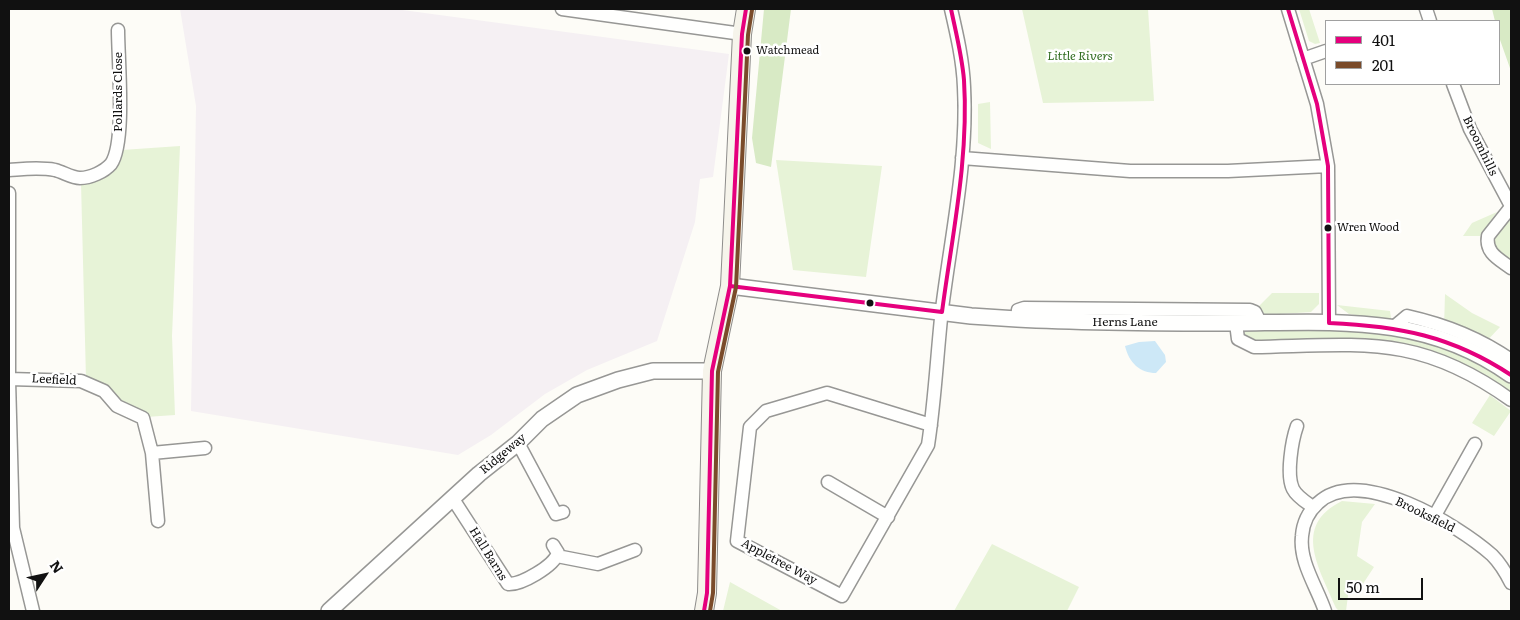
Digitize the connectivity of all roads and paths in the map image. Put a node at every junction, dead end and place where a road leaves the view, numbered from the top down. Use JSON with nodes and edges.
{"nodes":[{"id":1,"x":562,"y":9,"type":"edge"},
{"id":2,"x":746,"y":9,"type":"edge"},
{"id":3,"x":951,"y":9,"type":"edge"},
{"id":4,"x":1288,"y":9,"type":"edge"},
{"id":5,"x":118,"y":30,"type":"dead end"},
{"id":6,"x":742,"y":34,"type":"junction"},
{"id":7,"x":1325,"y":52,"type":"edge"},
{"id":8,"x":1303,"y":58,"type":"junction"},
{"id":9,"x":1453,"y":85,"type":"edge"},
{"id":10,"x":962,"y":158,"type":"junction"},
{"id":11,"x":1328,"y":166,"type":"junction"},
{"id":12,"x":9,"y":170,"type":"edge"},
{"id":13,"x":9,"y":192,"type":"edge"},
{"id":14,"x":1511,"y":206,"type":"edge"},
{"id":15,"x":1511,"y":268,"type":"edge"},
{"id":16,"x":730,"y":286,"type":"junction"},
{"id":17,"x":10,"y":300,"type":"edge"},
{"id":18,"x":942,"y":312,"type":"junction"},
{"id":19,"x":1017,"y":319,"type":"junction"},
{"id":20,"x":1260,"y":322,"type":"junction"},
{"id":21,"x":1236,"y":323,"type":"junction"},
{"id":22,"x":1328,"y":323,"type":"junction"},
{"id":23,"x":1395,"y":326,"type":"junction"},
{"id":24,"x":1511,"y":360,"type":"edge"},
{"id":25,"x":712,"y":371,"type":"junction"},
{"id":26,"x":1511,"y":375,"type":"edge"},
{"id":27,"x":9,"y":378,"type":"edge"},
{"id":28,"x":1511,"y":400,"type":"edge"},
{"id":29,"x":931,"y":424,"type":"junction"},
{"id":30,"x":1297,"y":426,"type":"dead end"},
{"id":31,"x":518,"y":443,"type":"junction"},
{"id":32,"x":1475,"y":444,"type":"dead end"},
{"id":33,"x":205,"y":448,"type":"dead end"},
{"id":34,"x":152,"y":453,"type":"junction"},
{"id":35,"x":828,"y":482,"type":"dead end"},
{"id":36,"x":453,"y":499,"type":"junction"},
{"id":37,"x":1313,"y":507,"type":"junction"},
{"id":38,"x":563,"y":512,"type":"dead end"},
{"id":39,"x":888,"y":517,"type":"junction"},
{"id":40,"x":1434,"y":517,"type":"junction"},
{"id":41,"x":158,"y":521,"type":"dead end"},
{"id":42,"x":636,"y":550,"type":"dead end"},
{"id":43,"x":1506,"y":563,"type":"edge"},
{"id":44,"x":1511,"y":583,"type":"edge"},
{"id":45,"x":33,"y":611,"type":"edge"},
{"id":46,"x":330,"y":611,"type":"edge"},
{"id":47,"x":704,"y":611,"type":"edge"},
{"id":48,"x":1325,"y":611,"type":"edge"}],
"edges":[{"from":1,"to":6,"type":"street"},
{"from":2,"to":6,"type":"main road"},
{"from":3,"to":10,"type":"street","name":"Appletree Way"},
{"from":4,"to":8,"type":"street"},
{"from":5,"to":12,"type":"street","name":"Pollards Close"},
{"from":6,"to":16,"type":"main road"},
{"from":7,"to":8,"type":"street"},
{"from":8,"to":11,"type":"street"},
{"from":9,"to":14,"type":"street","name":"Broomhills"},
{"from":10,"to":11,"type":"street"},
{"from":10,"to":18,"type":"street","name":"Appletree Way"},
{"from":11,"to":22,"type":"street"},
{"from":13,"to":17,"type":"street"},
{"from":14,"to":15,"type":"street","name":"Broomhills"},
{"from":16,"to":18,"type":"street","name":"Herns Lane"},
{"from":16,"to":25,"type":"main road"},
{"from":17,"to":27,"type":"street"},
{"from":18,"to":19,"type":"street","name":"Herns Lane"},
{"from":18,"to":29,"type":"street","name":"Appletree Way"},
{"from":19,"to":20,"type":"street"},
{"from":19,"to":21,"type":"street","name":"Herns Lane"},
{"from":20,"to":21,"type":"street","name":"Herns Lane"},
{"from":20,"to":22,"type":"street","name":"Herns Lane"},
{"from":21,"to":28,"type":"street"},
{"from":22,"to":23,"type":"street","name":"Herns Lane"},
{"from":23,"to":24,"type":"street"},
{"from":23,"to":26,"type":"street","name":"Herns Lane"},
{"from":25,"to":31,"type":"street","name":"Ridgeway"},
{"from":25,"to":47,"type":"main road"},
{"from":27,"to":34,"type":"street","name":"Leefield"},
{"from":27,"to":45,"type":"street"},
{"from":29,"to":39,"type":"street","name":"Appletree Way"},
{"from":29,"to":39,"type":"street","name":"Appletree Way"},
{"from":30,"to":37,"type":"street"},
{"from":31,"to":36,"type":"street","name":"Ridgeway"},
{"from":31,"to":38,"type":"street"},
{"from":32,"to":40,"type":"street"},
{"from":33,"to":34,"type":"street"},
{"from":34,"to":41,"type":"street","name":"Leefield"},
{"from":35,"to":39,"type":"street"},
{"from":36,"to":42,"type":"street","name":"Hall Barns"},
{"from":36,"to":46,"type":"street","name":"Ridgeway"},
{"from":37,"to":40,"type":"street","name":"Brooksfield"},
{"from":37,"to":48,"type":"street"},
{"from":40,"to":43,"type":"street","name":"Brooksfield"},
{"from":43,"to":44,"type":"street","name":"Brooksfield"}]}
